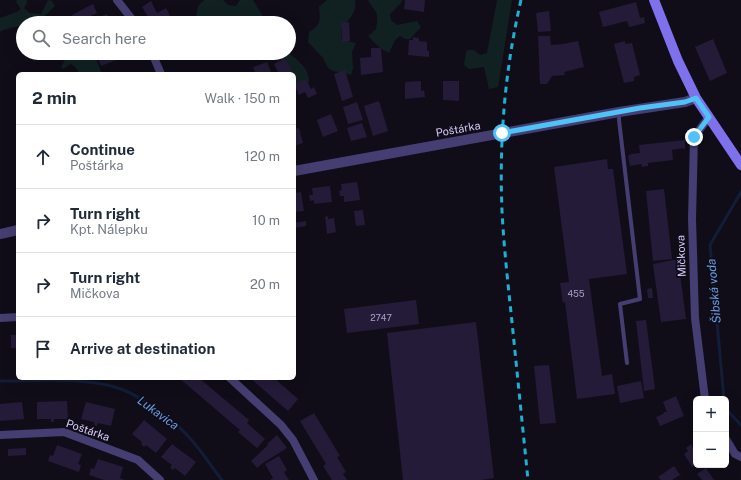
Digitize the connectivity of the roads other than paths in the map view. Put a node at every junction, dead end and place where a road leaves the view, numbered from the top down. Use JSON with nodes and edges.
{"nodes":[{"id":1,"x":118,"y":0,"type":"edge"},
{"id":2,"x":654,"y":0,"type":"edge"},
{"id":3,"x":130,"y":16,"type":"edge"},
{"id":4,"x":155,"y":60,"type":"edge"},
{"id":5,"x":160,"y":72,"type":"edge"},
{"id":6,"x":696,"y":98,"type":"junction"},
{"id":7,"x":619,"y":112,"type":"junction"},
{"id":8,"x":709,"y":117,"type":"junction"},
{"id":9,"x":741,"y":165,"type":"edge"},
{"id":10,"x":296,"y":171,"type":"edge"},
{"id":11,"x":16,"y":230,"type":"edge"},
{"id":12,"x":0,"y":234,"type":"edge"},
{"id":13,"x":16,"y":317,"type":"edge"},
{"id":14,"x":0,"y":318,"type":"edge"},
{"id":15,"x":627,"y":363,"type":"dead end"},
{"id":16,"x":232,"y":380,"type":"edge"},
{"id":17,"x":705,"y":396,"type":"edge"},
{"id":18,"x":0,"y":435,"type":"edge"},
{"id":19,"x":729,"y":445,"type":"edge"},
{"id":20,"x":741,"y":457,"type":"edge"},
{"id":21,"x":160,"y":480,"type":"edge"},
{"id":22,"x":314,"y":480,"type":"edge"}],
"edges":[{"from":1,"to":3,"type":"street"},
{"from":2,"to":6,"type":"main road"},
{"from":4,"to":5,"type":"street"},
{"from":6,"to":7,"type":"street","name":"Poštárka"},
{"from":6,"to":8,"type":"main road"},
{"from":7,"to":10,"type":"street","name":"Poštárka"},
{"from":7,"to":15,"type":"lane"},
{"from":8,"to":9,"type":"main road"},
{"from":8,"to":17,"type":"street","name":"Mičkova"},
{"from":11,"to":12,"type":"street"},
{"from":13,"to":14,"type":"street"},
{"from":16,"to":22,"type":"street"},
{"from":18,"to":21,"type":"street","name":"Poštárka"},
{"from":19,"to":20,"type":"street"}]}
